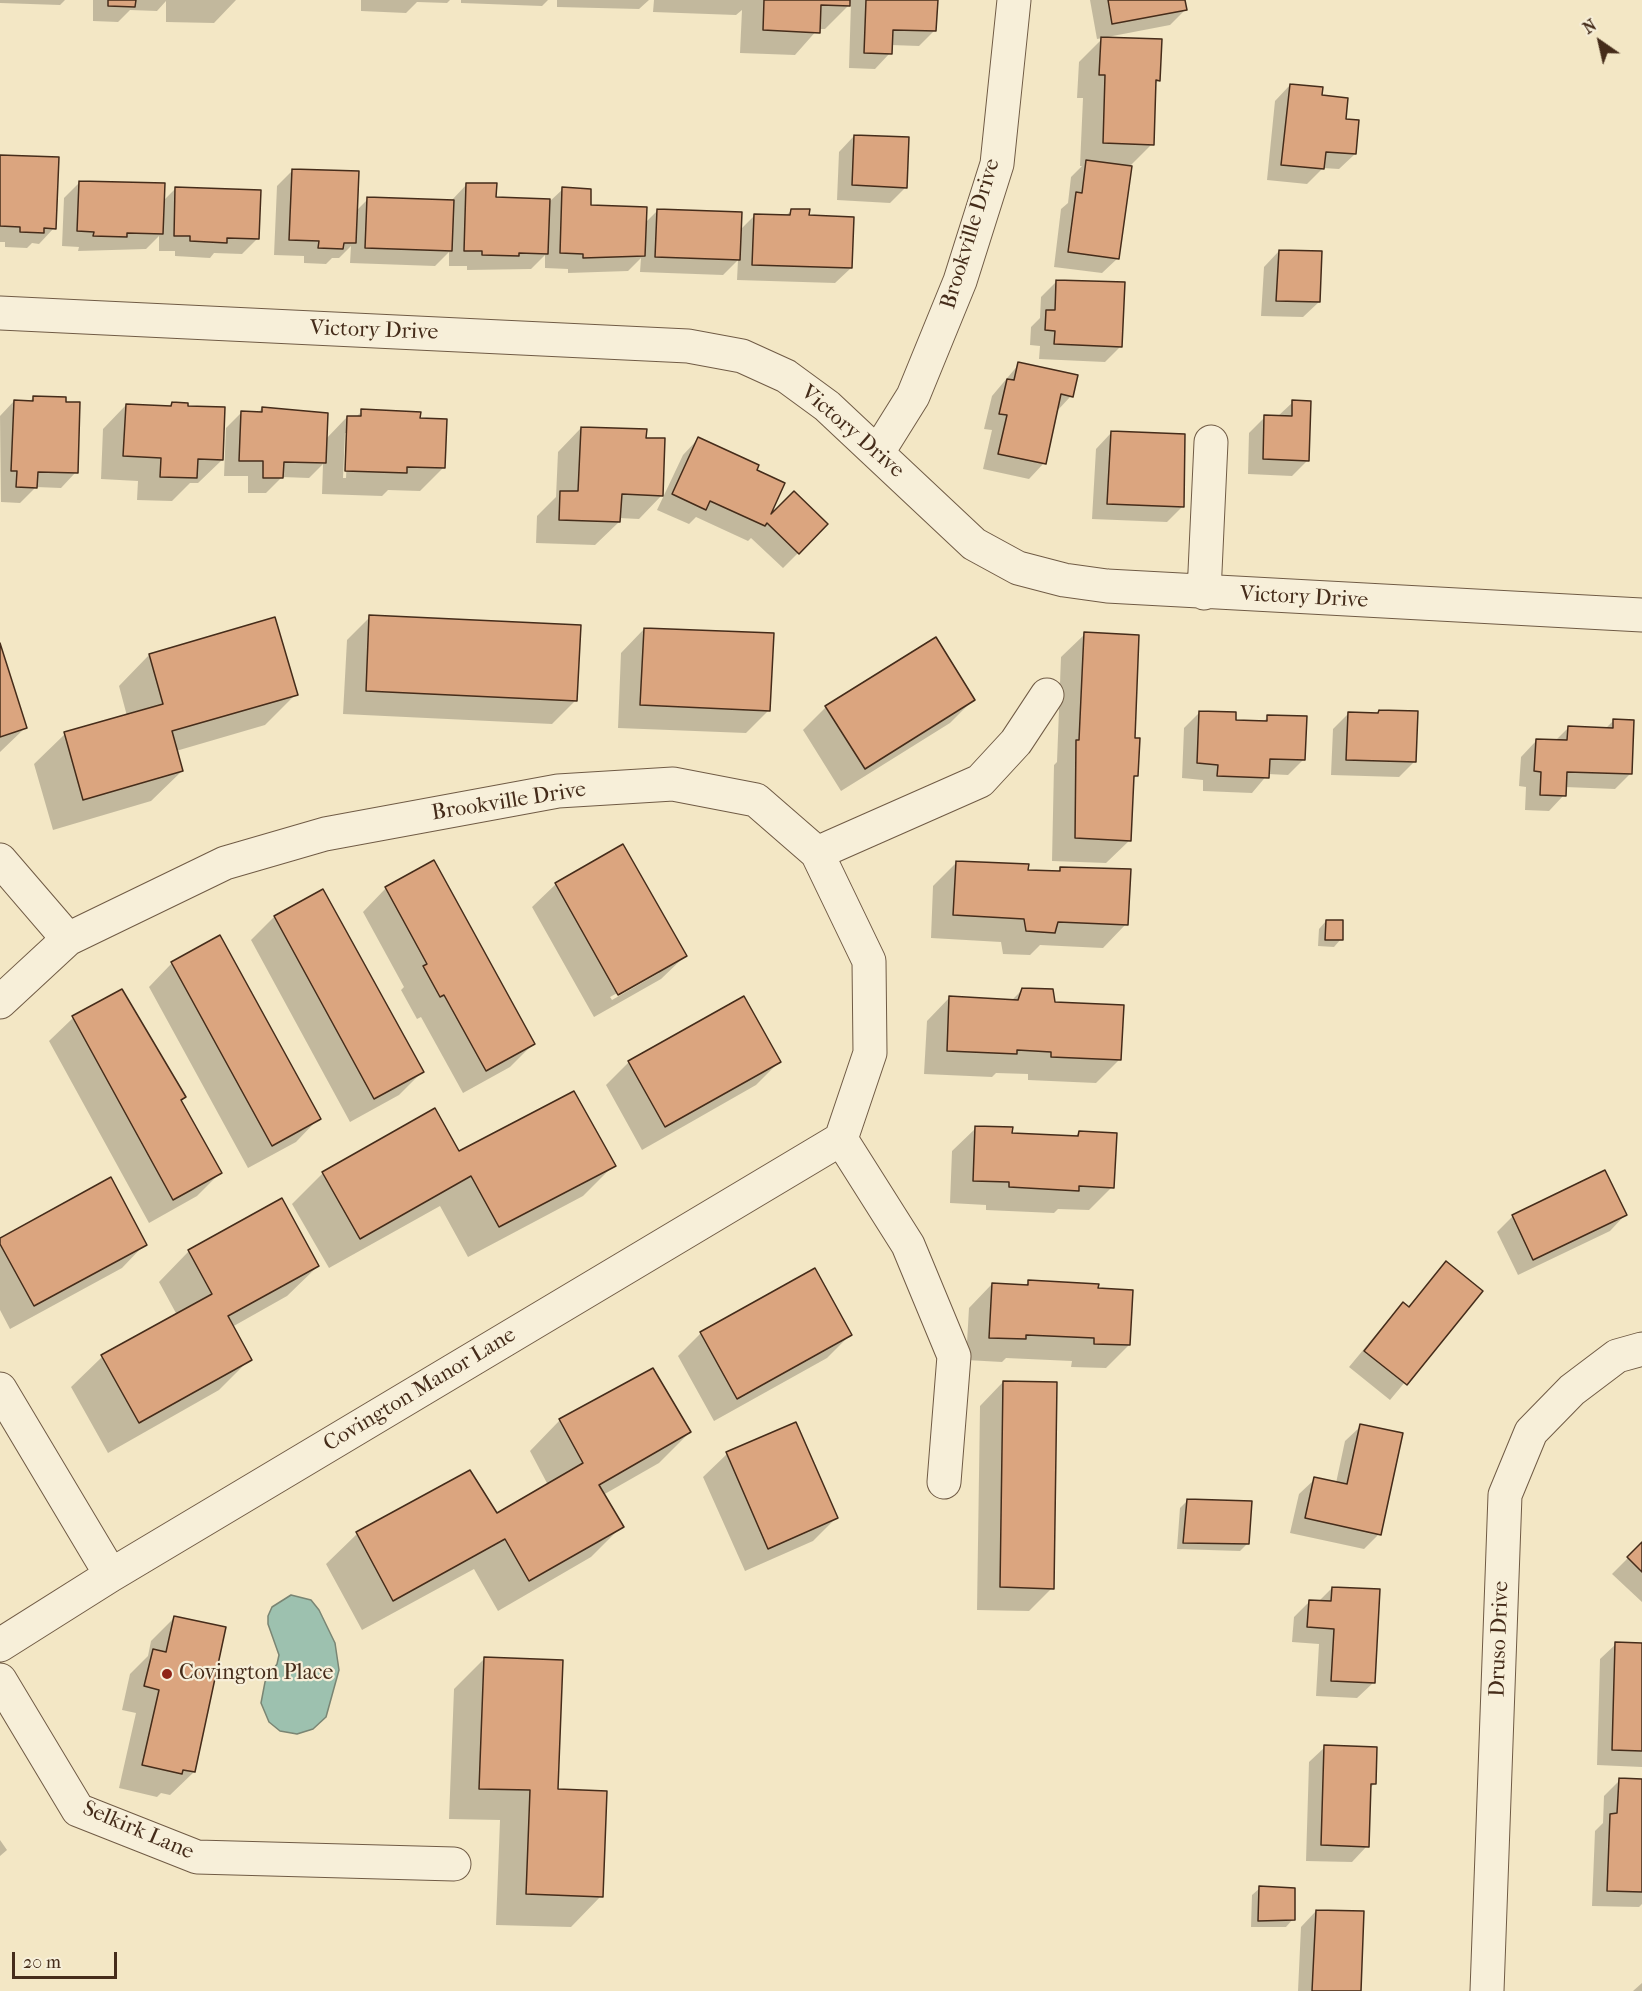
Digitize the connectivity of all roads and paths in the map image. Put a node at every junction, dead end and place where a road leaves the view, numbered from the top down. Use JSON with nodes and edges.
{"nodes":[{"id":1,"x":1014,"y":0,"type":"edge"},
{"id":2,"x":0,"y":313,"type":"edge"},
{"id":3,"x":1211,"y":442,"type":"dead end"},
{"id":4,"x":878,"y":452,"type":"junction"},
{"id":5,"x":1204,"y":593,"type":"junction"},
{"id":6,"x":1642,"y":615,"type":"edge"},
{"id":7,"x":1047,"y":695,"type":"dead end"},
{"id":8,"x":817,"y":853,"type":"junction"},
{"id":9,"x":0,"y":860,"type":"edge"},
{"id":10,"x":68,"y":939,"type":"junction"},
{"id":11,"x":0,"y":1002,"type":"edge"},
{"id":12,"x":841,"y":1139,"type":"junction"},
{"id":13,"x":1642,"y":1349,"type":"edge"},
{"id":14,"x":0,"y":1389,"type":"edge"},
{"id":15,"x":944,"y":1482,"type":"dead end"},
{"id":16,"x":111,"y":1575,"type":"junction"},
{"id":17,"x":0,"y":1645,"type":"edge"},
{"id":18,"x":0,"y":1680,"type":"edge"},
{"id":19,"x":454,"y":1864,"type":"dead end"},
{"id":20,"x":1487,"y":1991,"type":"edge"}],
"edges":[{"from":1,"to":4,"type":"street","name":"Brookville Drive"},
{"from":2,"to":4,"type":"street","name":"Victory Drive"},
{"from":3,"to":5,"type":"street"},
{"from":4,"to":5,"type":"street","name":"Victory Drive"},
{"from":5,"to":6,"type":"street","name":"Victory Drive"},
{"from":7,"to":8,"type":"street"},
{"from":8,"to":10,"type":"street","name":"Brookville Drive"},
{"from":8,"to":12,"type":"street","name":"Brookville Drive"},
{"from":9,"to":10,"type":"street"},
{"from":10,"to":11,"type":"street","name":"Brookville Drive"},
{"from":12,"to":15,"type":"street"},
{"from":12,"to":16,"type":"street","name":"Covington Manor Lane"},
{"from":13,"to":20,"type":"street","name":"Druso Drive"},
{"from":14,"to":16,"type":"street"},
{"from":16,"to":17,"type":"street","name":"Covington Manor Lane"},
{"from":18,"to":19,"type":"street","name":"Selkirk Lane"}]}
